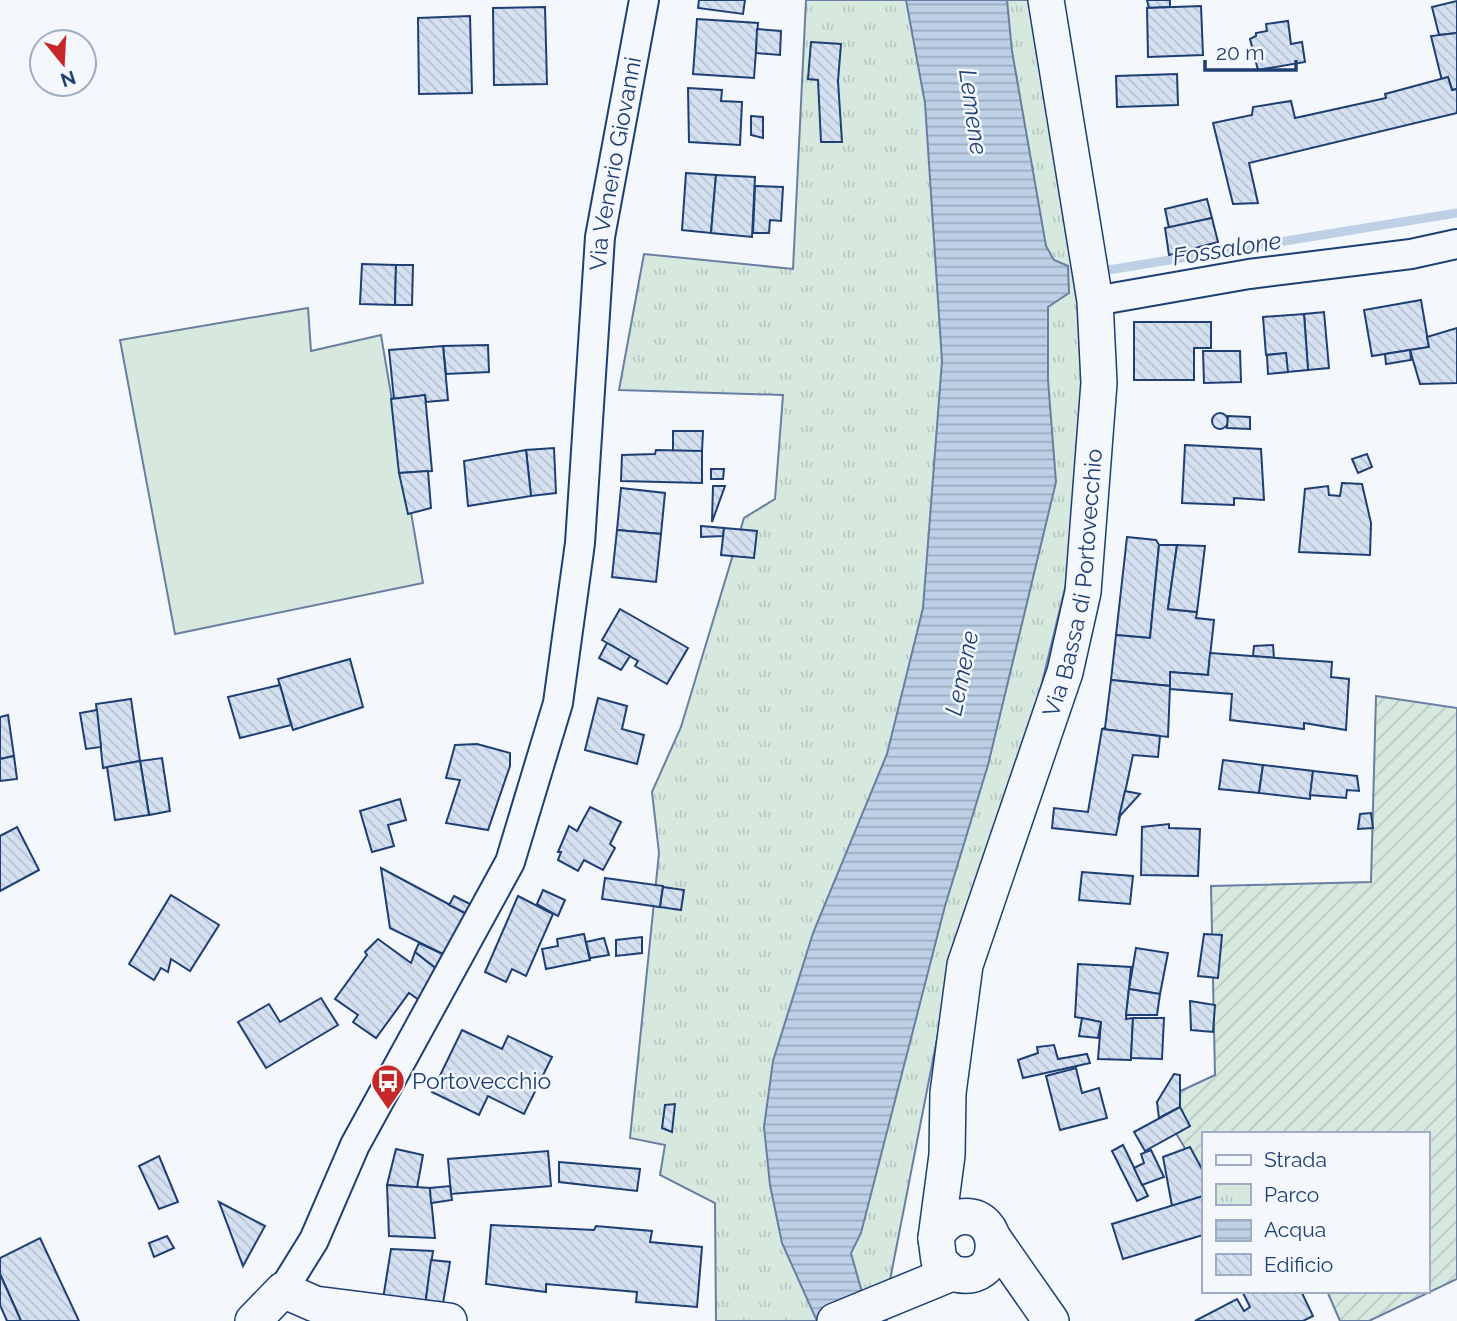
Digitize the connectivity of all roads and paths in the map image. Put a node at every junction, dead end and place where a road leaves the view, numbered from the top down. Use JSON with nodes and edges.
{"nodes":[{"id":1,"x":644,"y":0,"type":"edge"},
{"id":2,"x":1046,"y":0,"type":"edge"},
{"id":3,"x":1457,"y":244,"type":"edge"},
{"id":4,"x":1091,"y":279,"type":"junction"},
{"id":5,"x":947,"y":1155,"type":"junction"},
{"id":6,"x":988,"y":1230,"type":"junction"},
{"id":7,"x":936,"y":1241,"type":"junction"},
{"id":8,"x":961,"y":1274,"type":"junction"},
{"id":9,"x":283,"y":1290,"type":"junction"},
{"id":10,"x":866,"y":1309,"type":"edge"},
{"id":11,"x":1042,"y":1309,"type":"edge"},
{"id":12,"x":315,"y":1312,"type":"edge"},
{"id":13,"x":253,"y":1321,"type":"edge"},
{"id":14,"x":449,"y":1321,"type":"edge"}],
"edges":[{"from":1,"to":9,"type":"street","name":"Via Venerio Giovanni"},
{"from":2,"to":4,"type":"street","name":"Via Bassa di Portovecchio"},
{"from":3,"to":4,"type":"street"},
{"from":4,"to":5,"type":"street","name":"Via Bassa di Portovecchio"},
{"from":5,"to":6,"type":"street"},
{"from":5,"to":7,"type":"street","name":"Via Bassa di Portovecchio"},
{"from":6,"to":7,"type":"street"},
{"from":6,"to":8,"type":"street"},
{"from":6,"to":11,"type":"street"},
{"from":7,"to":8,"type":"street"},
{"from":7,"to":10,"type":"street"},
{"from":8,"to":10,"type":"street"},
{"from":8,"to":11,"type":"street"},
{"from":9,"to":12,"type":"street"},
{"from":9,"to":13,"type":"street"},
{"from":12,"to":14,"type":"street"}]}
